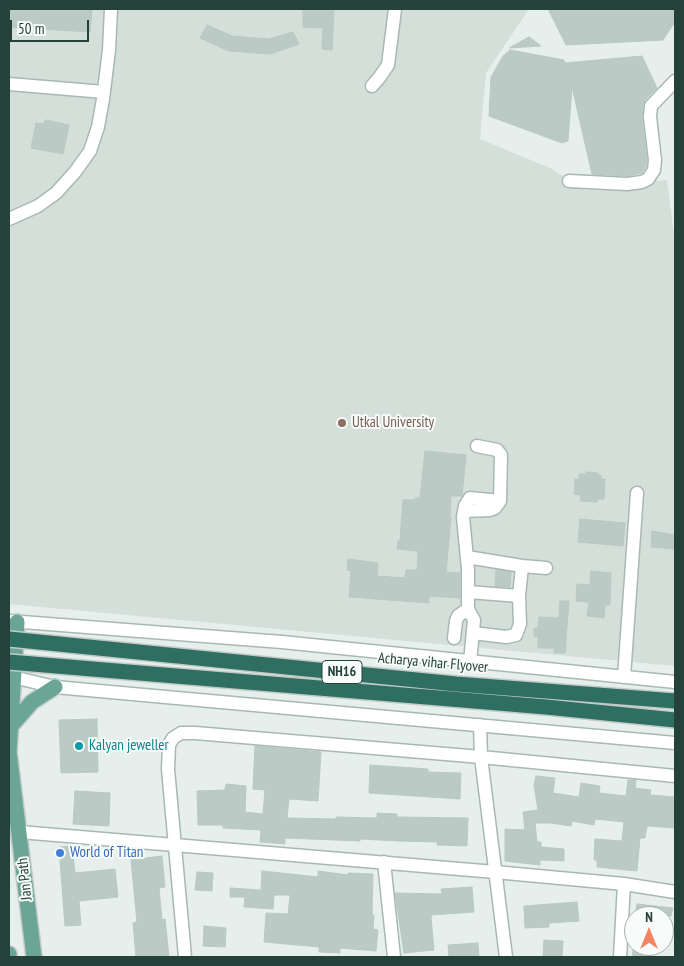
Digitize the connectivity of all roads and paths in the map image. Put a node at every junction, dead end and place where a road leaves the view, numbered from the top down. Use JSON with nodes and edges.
{"nodes":[{"id":1,"x":111,"y":9,"type":"edge"},
{"id":2,"x":395,"y":9,"type":"edge"},
{"id":3,"x":675,"y":81,"type":"edge"},
{"id":4,"x":9,"y":84,"type":"edge"},
{"id":5,"x":372,"y":86,"type":"dead end"},
{"id":6,"x":104,"y":92,"type":"junction"},
{"id":7,"x":569,"y":181,"type":"dead end"},
{"id":8,"x":9,"y":219,"type":"edge"},
{"id":9,"x":477,"y":446,"type":"dead end"},
{"id":10,"x":637,"y":493,"type":"dead end"},
{"id":11,"x":467,"y":557,"type":"junction"},
{"id":12,"x":522,"y":566,"type":"junction"},
{"id":13,"x":546,"y":568,"type":"dead end"},
{"id":14,"x":469,"y":592,"type":"junction"},
{"id":15,"x":519,"y":596,"type":"junction"},
{"id":16,"x":468,"y":609,"type":"junction"},
{"id":17,"x":13,"y":621,"type":"edge"},
{"id":18,"x":473,"y":633,"type":"junction"},
{"id":19,"x":454,"y":638,"type":"dead end"},
{"id":20,"x":9,"y":639,"type":"edge"},
{"id":21,"x":470,"y":662,"type":"junction"},
{"id":22,"x":10,"y":671,"type":"edge"},
{"id":23,"x":624,"y":677,"type":"junction"},
{"id":24,"x":675,"y":682,"type":"edge"},
{"id":25,"x":55,"y":687,"type":"junction"},
{"id":26,"x":675,"y":701,"type":"edge"},
{"id":27,"x":675,"y":720,"type":"edge"},
{"id":28,"x":480,"y":725,"type":"junction"},
{"id":29,"x":10,"y":727,"type":"junction"},
{"id":30,"x":675,"y":743,"type":"edge"},
{"id":31,"x":481,"y":757,"type":"junction"},
{"id":32,"x":675,"y":776,"type":"edge"},
{"id":33,"x":20,"y":832,"type":"junction"},
{"id":34,"x":175,"y":846,"type":"junction"},
{"id":35,"x":384,"y":862,"type":"junction"},
{"id":36,"x":495,"y":872,"type":"junction"},
{"id":37,"x":624,"y":884,"type":"junction"},
{"id":38,"x":675,"y":892,"type":"edge"},
{"id":39,"x":34,"y":957,"type":"edge"},
{"id":40,"x":185,"y":957,"type":"edge"},
{"id":41,"x":394,"y":957,"type":"edge"},
{"id":42,"x":506,"y":957,"type":"edge"},
{"id":43,"x":620,"y":957,"type":"edge"}],
"edges":[{"from":1,"to":6,"type":"street"},
{"from":2,"to":5,"type":"street"},
{"from":3,"to":7,"type":"street"},
{"from":4,"to":6,"type":"street"},
{"from":6,"to":8,"type":"street"},
{"from":9,"to":11,"type":"street"},
{"from":10,"to":23,"type":"street"},
{"from":11,"to":12,"type":"street"},
{"from":11,"to":14,"type":"street"},
{"from":12,"to":13,"type":"street"},
{"from":12,"to":15,"type":"street"},
{"from":14,"to":15,"type":"street"},
{"from":14,"to":16,"type":"street"},
{"from":15,"to":18,"type":"street"},
{"from":16,"to":18,"type":"street"},
{"from":16,"to":19,"type":"street"},
{"from":17,"to":21,"type":"street"},
{"from":17,"to":22,"type":"main road","name":"Jan Path"},
{"from":18,"to":21,"type":"street"},
{"from":20,"to":26,"type":"highway","name":"Acharya vihar Flyover","number":"NH16","bridge":true},
{"from":21,"to":23,"type":"street"},
{"from":22,"to":25,"type":"street"},
{"from":22,"to":27,"type":"highway","number":"NH16","bridge":true},
{"from":22,"to":29,"type":"main road","name":"Jan Path"},
{"from":23,"to":24,"type":"street"},
{"from":25,"to":28,"type":"street"},
{"from":25,"to":29,"type":"main road"},
{"from":28,"to":30,"type":"street"},
{"from":28,"to":31,"type":"street"},
{"from":29,"to":33,"type":"main road","name":"Jan Path"},
{"from":31,"to":32,"type":"street"},
{"from":31,"to":34,"type":"street"},
{"from":31,"to":36,"type":"street"},
{"from":33,"to":34,"type":"street"},
{"from":33,"to":39,"type":"main road","name":"Jan Path"},
{"from":34,"to":35,"type":"street"},
{"from":34,"to":40,"type":"street"},
{"from":35,"to":36,"type":"street"},
{"from":35,"to":41,"type":"street"},
{"from":36,"to":37,"type":"street"},
{"from":36,"to":42,"type":"street"},
{"from":37,"to":38,"type":"street"},
{"from":37,"to":43,"type":"street"}]}
